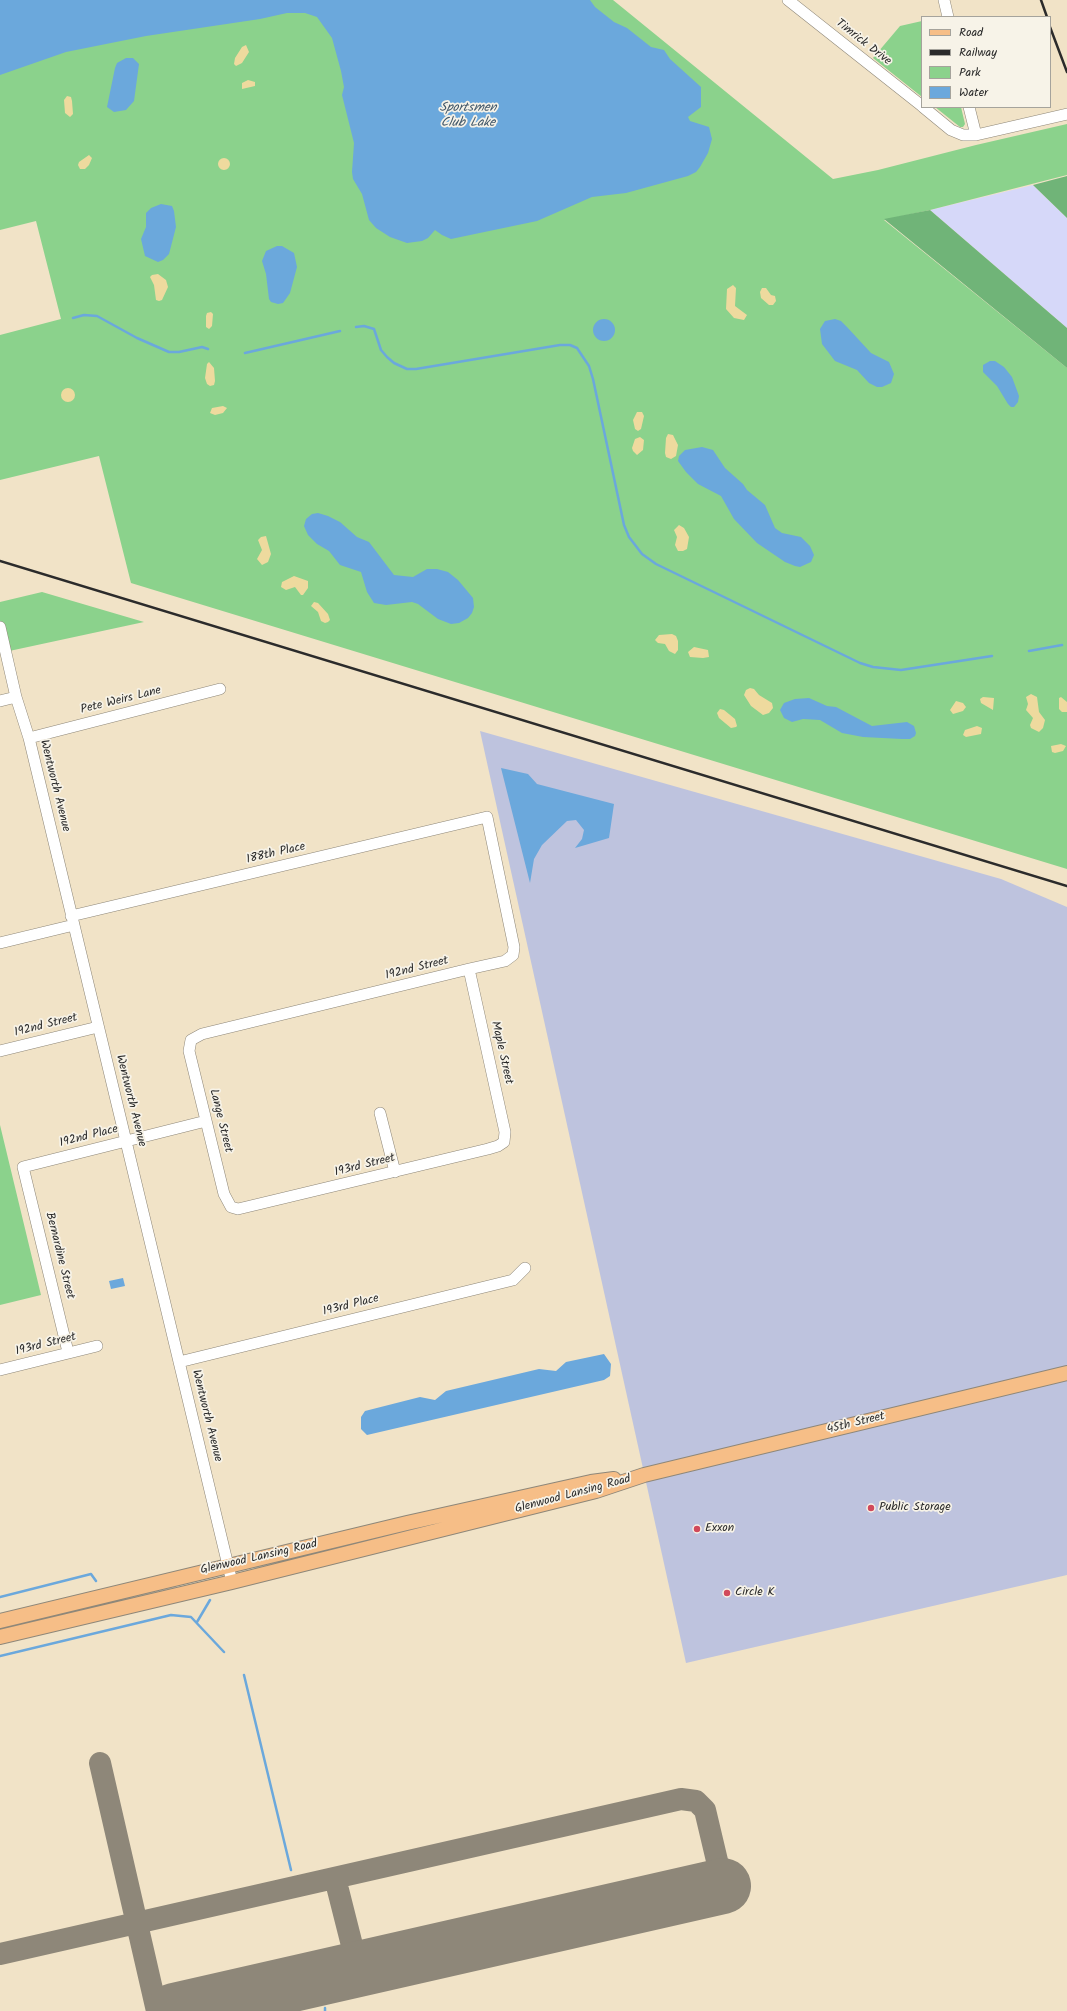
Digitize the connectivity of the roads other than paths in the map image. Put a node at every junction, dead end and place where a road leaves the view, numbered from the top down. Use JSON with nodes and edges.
{"nodes":[{"id":1,"x":788,"y":0,"type":"edge"},
{"id":2,"x":944,"y":0,"type":"edge"},
{"id":3,"x":796,"y":4,"type":"edge"},
{"id":4,"x":948,"y":16,"type":"edge"},
{"id":5,"x":921,"y":106,"type":"edge"},
{"id":6,"x":923,"y":108,"type":"edge"},
{"id":7,"x":969,"y":108,"type":"edge"},
{"id":8,"x":1067,"y":114,"type":"edge"},
{"id":9,"x":976,"y":135,"type":"junction"},
{"id":10,"x":0,"y":627,"type":"edge"},
{"id":11,"x":220,"y":690,"type":"dead end"},
{"id":12,"x":16,"y":697,"type":"junction"},
{"id":13,"x":0,"y":701,"type":"edge"},
{"id":14,"x":28,"y":738,"type":"junction"},
{"id":15,"x":487,"y":817,"type":"joint"},
{"id":16,"x":73,"y":920,"type":"junction"},
{"id":17,"x":0,"y":943,"type":"edge"},
{"id":18,"x":469,"y":969,"type":"junction"},
{"id":19,"x":98,"y":1027,"type":"junction"},
{"id":20,"x":191,"y":1040,"type":"joint"},
{"id":21,"x":0,"y":1051,"type":"edge"},
{"id":22,"x":380,"y":1113,"type":"dead end"},
{"id":23,"x":206,"y":1121,"type":"junction"},
{"id":24,"x":126,"y":1142,"type":"junction"},
{"id":25,"x":504,"y":1142,"type":"joint"},
{"id":26,"x":23,"y":1167,"type":"joint"},
{"id":27,"x":395,"y":1172,"type":"junction"},
{"id":28,"x":231,"y":1207,"type":"joint"},
{"id":29,"x":525,"y":1268,"type":"dead end"},
{"id":30,"x":97,"y":1346,"type":"dead end"},
{"id":31,"x":68,"y":1352,"type":"junction"},
{"id":32,"x":179,"y":1362,"type":"junction"},
{"id":33,"x":0,"y":1370,"type":"edge"},
{"id":34,"x":1067,"y":1373,"type":"edge"},
{"id":35,"x":644,"y":1476,"type":"junction"},
{"id":36,"x":228,"y":1565,"type":"junction"},
{"id":37,"x":232,"y":1582,"type":"junction"},
{"id":38,"x":0,"y":1621,"type":"edge"},
{"id":39,"x":0,"y":1637,"type":"edge"}],
"edges":[{"from":1,"to":3,"type":"street","name":"Timrick Drive"},
{"from":2,"to":4,"type":"street"},
{"from":3,"to":5,"type":"street","name":"Timrick Drive"},
{"from":6,"to":9,"type":"street","name":"Timrick Drive"},
{"from":7,"to":9,"type":"street"},
{"from":8,"to":9,"type":"street"},
{"from":10,"to":12,"type":"street","name":"Wentworth Avenue"},
{"from":11,"to":14,"type":"street","name":"Pete Weirs Lane"},
{"from":12,"to":13,"type":"street"},
{"from":12,"to":14,"type":"street","name":"Wentworth Avenue"},
{"from":14,"to":16,"type":"street","name":"Wentworth Avenue"},
{"from":15,"to":16,"type":"street","name":"188th Place"},
{"from":15,"to":18,"type":"street","name":"192nd Street"},
{"from":16,"to":17,"type":"street","name":"188th Place"},
{"from":16,"to":19,"type":"street","name":"Wentworth Avenue"},
{"from":18,"to":20,"type":"street","name":"192nd Street"},
{"from":18,"to":25,"type":"street","name":"Maple Street"},
{"from":19,"to":21,"type":"street","name":"192nd Street"},
{"from":19,"to":24,"type":"street","name":"Wentworth Avenue"},
{"from":20,"to":23,"type":"street","name":"Lange Street"},
{"from":22,"to":27,"type":"street"},
{"from":23,"to":24,"type":"street","name":"192nd Place"},
{"from":23,"to":28,"type":"street","name":"Lange Street"},
{"from":24,"to":26,"type":"street","name":"192nd Place"},
{"from":24,"to":32,"type":"street","name":"Wentworth Avenue"},
{"from":25,"to":27,"type":"street","name":"193rd Street"},
{"from":26,"to":31,"type":"street","name":"Bernardine Street"},
{"from":27,"to":28,"type":"street","name":"193rd Street"},
{"from":29,"to":32,"type":"street","name":"193rd Place"},
{"from":30,"to":31,"type":"street","name":"193rd Street"},
{"from":31,"to":33,"type":"street","name":"193rd Street"},
{"from":32,"to":36,"type":"street","name":"Wentworth Avenue"},
{"from":34,"to":35,"type":"main road","name":"45th Street"},
{"from":35,"to":36,"type":"main road","name":"Glenwood Lansing Road"},
{"from":35,"to":37,"type":"main road","name":"Glenwood Lansing Road"},
{"from":36,"to":37,"type":"street","name":"Wentworth Avenue"},
{"from":36,"to":38,"type":"main road","name":"Glenwood Lansing Road"},
{"from":37,"to":39,"type":"main road","name":"Glenwood Lansing Road"}]}
